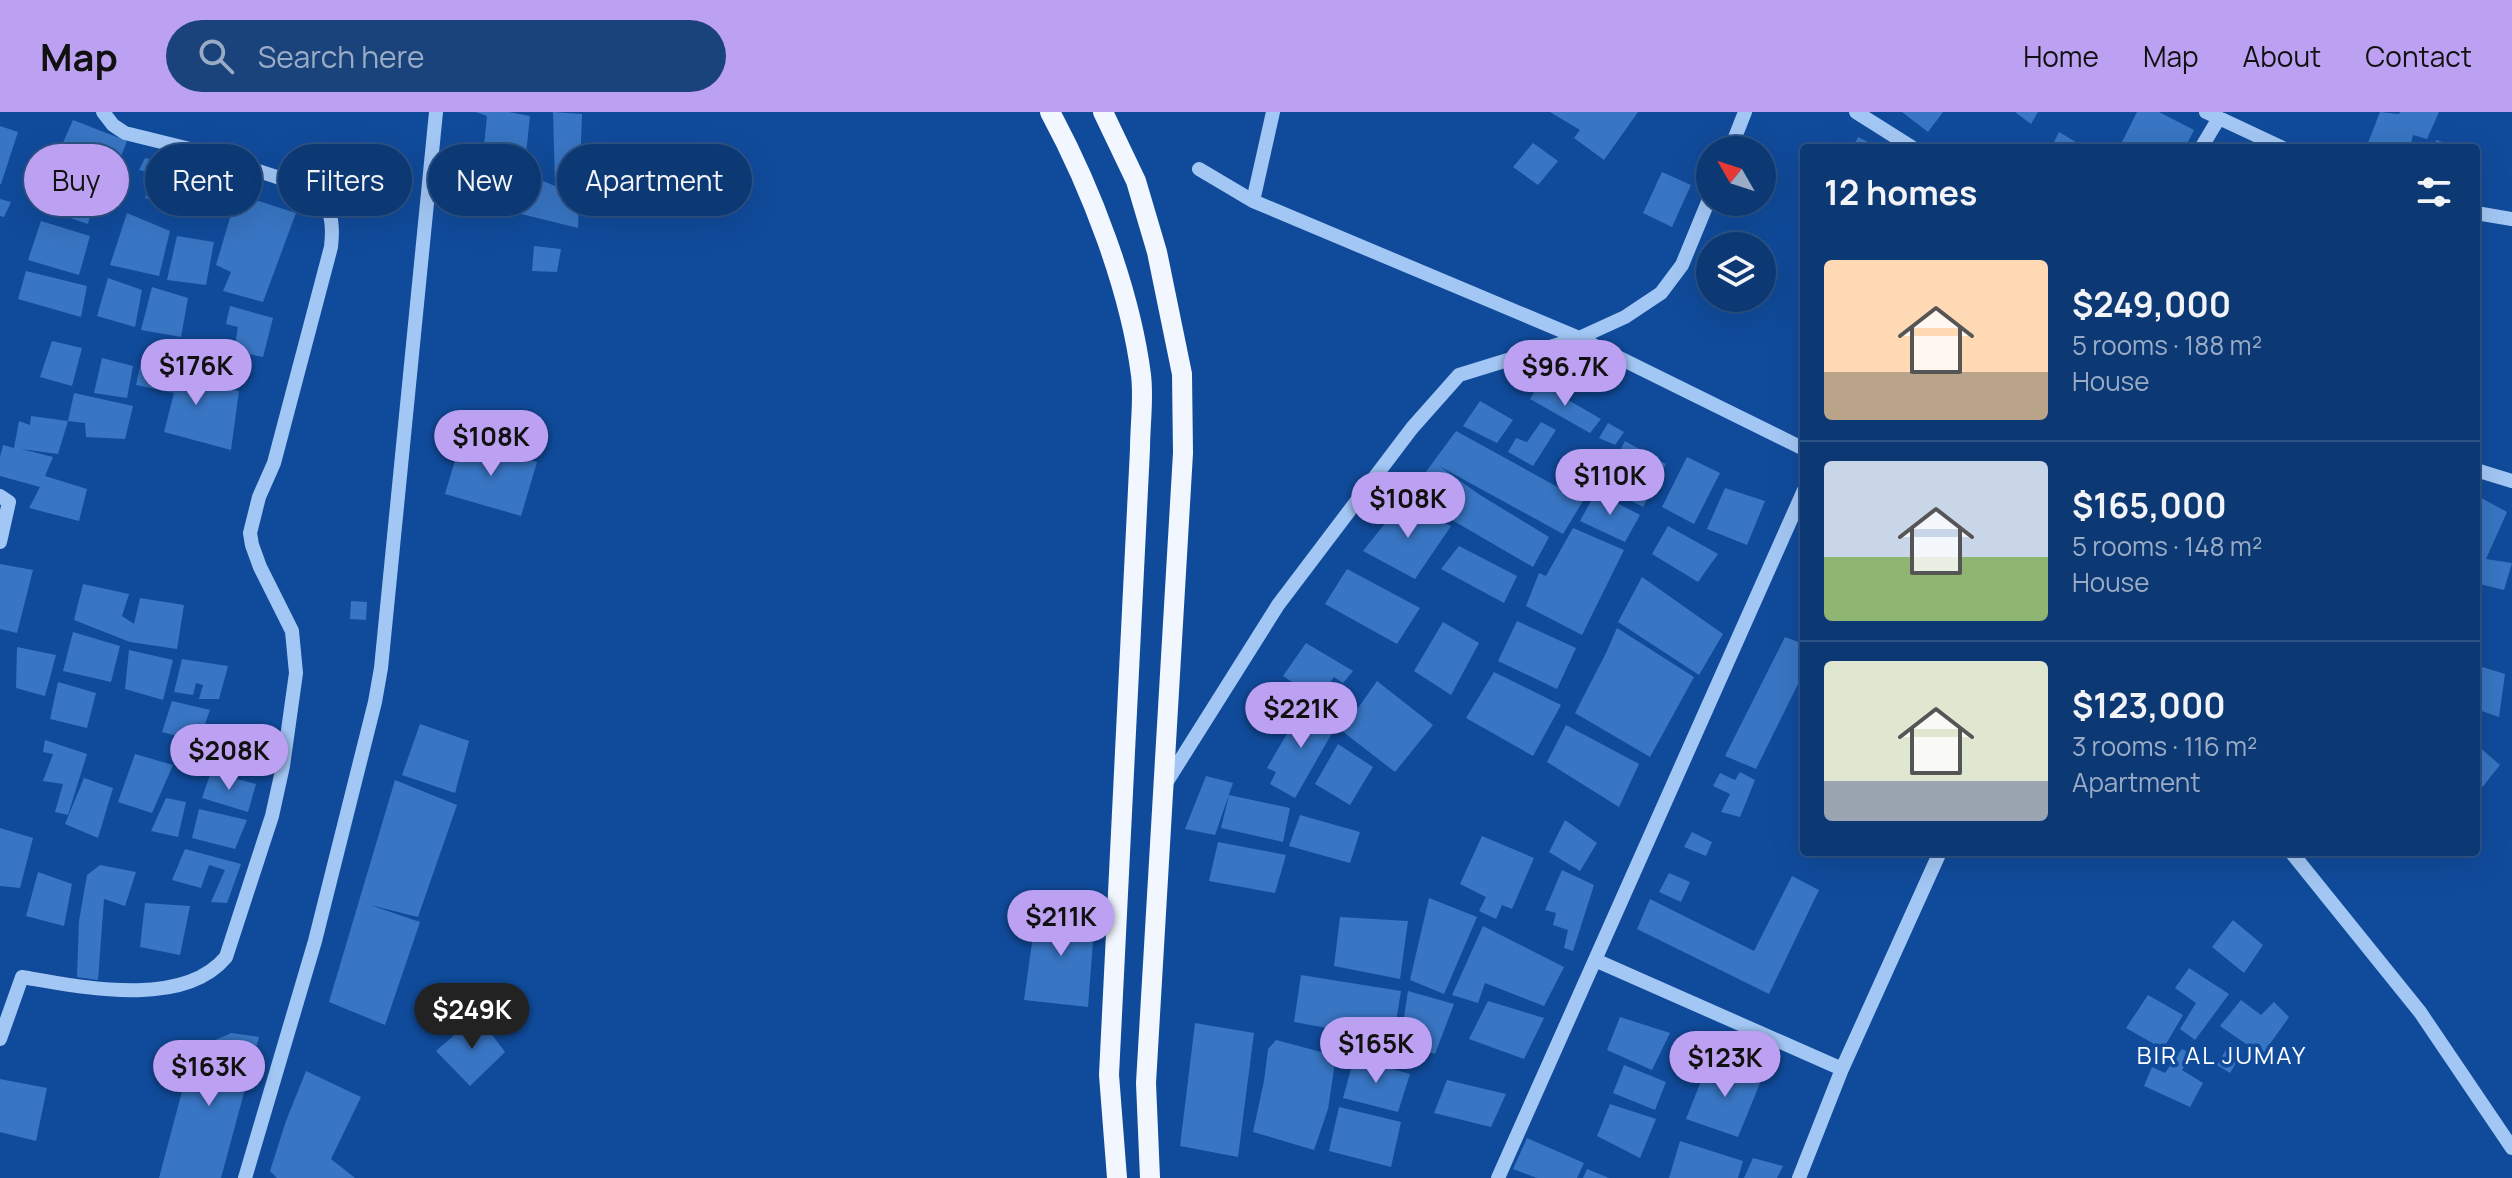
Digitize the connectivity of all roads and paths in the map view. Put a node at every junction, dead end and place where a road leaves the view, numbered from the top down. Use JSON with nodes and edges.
{"nodes":[{"id":1,"x":103,"y":112,"type":"edge"},
{"id":2,"x":436,"y":112,"type":"edge"},
{"id":3,"x":1050,"y":112,"type":"edge"},
{"id":4,"x":1103,"y":112,"type":"edge"},
{"id":5,"x":1273,"y":112,"type":"edge"},
{"id":6,"x":1745,"y":112,"type":"edge"},
{"id":7,"x":1856,"y":112,"type":"edge"},
{"id":8,"x":2212,"y":115,"type":"edge"},
{"id":9,"x":1736,"y":136,"type":"edge"},
{"id":10,"x":1907,"y":144,"type":"edge"},
{"id":11,"x":2202,"y":144,"type":"edge"},
{"id":12,"x":2274,"y":144,"type":"edge"},
{"id":13,"x":1199,"y":169,"type":"dead end"},
{"id":14,"x":1253,"y":201,"type":"junction"},
{"id":15,"x":2480,"y":214,"type":"edge"},
{"id":16,"x":1702,"y":216,"type":"edge"},
{"id":17,"x":2512,"y":219,"type":"edge"},
{"id":18,"x":1579,"y":338,"type":"junction"},
{"id":19,"x":1800,"y":447,"type":"edge"},
{"id":20,"x":2480,"y":471,"type":"edge"},
{"id":21,"x":2512,"y":481,"type":"edge"},
{"id":22,"x":0,"y":496,"type":"edge"},
{"id":23,"x":1800,"y":499,"type":"edge"},
{"id":24,"x":0,"y":542,"type":"edge"},
{"id":25,"x":1164,"y":786,"type":"junction"},
{"id":26,"x":1938,"y":856,"type":"edge"},
{"id":27,"x":2294,"y":856,"type":"edge"},
{"id":28,"x":1595,"y":960,"type":"junction"},
{"id":29,"x":3,"y":1022,"type":"edge"},
{"id":30,"x":0,"y":1039,"type":"edge"},
{"id":31,"x":1842,"y":1069,"type":"junction"},
{"id":32,"x":2512,"y":1148,"type":"edge"},
{"id":33,"x":245,"y":1178,"type":"edge"},
{"id":34,"x":1117,"y":1178,"type":"edge"},
{"id":35,"x":1150,"y":1178,"type":"edge"},
{"id":36,"x":1498,"y":1178,"type":"edge"},
{"id":37,"x":1799,"y":1178,"type":"edge"}],
"edges":[{"from":1,"to":29,"type":"street"},
{"from":2,"to":33,"type":"street"},
{"from":3,"to":34,"type":"main road"},
{"from":4,"to":25,"type":"main road"},
{"from":5,"to":14,"type":"street"},
{"from":6,"to":9,"type":"street"},
{"from":7,"to":10,"type":"street"},
{"from":8,"to":11,"type":"street"},
{"from":8,"to":12,"type":"street"},
{"from":13,"to":14,"type":"street"},
{"from":14,"to":18,"type":"street"},
{"from":15,"to":17,"type":"street"},
{"from":16,"to":18,"type":"street"},
{"from":18,"to":19,"type":"street"},
{"from":18,"to":25,"type":"street"},
{"from":20,"to":21,"type":"street"},
{"from":22,"to":24,"type":"street"},
{"from":23,"to":28,"type":"street"},
{"from":25,"to":35,"type":"main road"},
{"from":26,"to":31,"type":"street"},
{"from":27,"to":32,"type":"street"},
{"from":28,"to":31,"type":"street"},
{"from":28,"to":36,"type":"street"},
{"from":29,"to":30,"type":"street"},
{"from":31,"to":37,"type":"street"}]}
